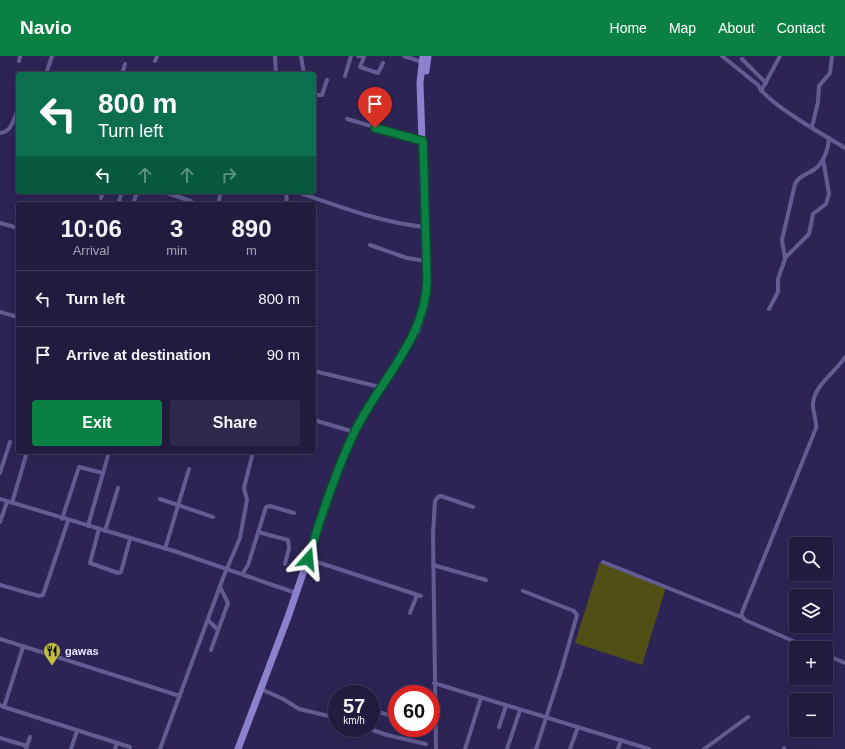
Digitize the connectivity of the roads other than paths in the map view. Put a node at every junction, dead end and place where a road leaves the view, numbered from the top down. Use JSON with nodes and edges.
{"nodes":[{"id":1,"x":52,"y":56,"type":"edge"},
{"id":2,"x":156,"y":56,"type":"edge"},
{"id":3,"x":275,"y":56,"type":"edge"},
{"id":4,"x":302,"y":56,"type":"edge"},
{"id":5,"x":351,"y":56,"type":"edge"},
{"id":6,"x":358,"y":56,"type":"edge"},
{"id":7,"x":364,"y":56,"type":"edge"},
{"id":8,"x":404,"y":56,"type":"edge"},
{"id":9,"x":722,"y":56,"type":"edge"},
{"id":10,"x":780,"y":56,"type":"edge"},
{"id":11,"x":832,"y":56,"type":"edge"},
{"id":12,"x":741,"y":57,"type":"edge"},
{"id":13,"x":424,"y":58,"type":"edge"},
{"id":14,"x":155,"y":61,"type":"dead end"},
{"id":15,"x":383,"y":63,"type":"dead end"},
{"id":16,"x":125,"y":64,"type":"dead end"},
{"id":17,"x":47,"y":72,"type":"edge"},
{"id":18,"x":123,"y":72,"type":"edge"},
{"id":19,"x":276,"y":72,"type":"edge"},
{"id":20,"x":304,"y":72,"type":"edge"},
{"id":21,"x":345,"y":76,"type":"dead end"},
{"id":22,"x":327,"y":80,"type":"dead end"},
{"id":23,"x":766,"y":83,"type":"junction"},
{"id":24,"x":761,"y":91,"type":"junction"},
{"id":25,"x":316,"y":95,"type":"edge"},
{"id":26,"x":16,"y":114,"type":"edge"},
{"id":27,"x":347,"y":119,"type":"dead end"},
{"id":28,"x":812,"y":127,"type":"junction"},
{"id":29,"x":0,"y":133,"type":"edge"},
{"id":30,"x":830,"y":138,"type":"junction"},
{"id":31,"x":423,"y":141,"type":"junction"},
{"id":32,"x":845,"y":148,"type":"edge"},
{"id":33,"x":823,"y":160,"type":"junction"},
{"id":34,"x":102,"y":194,"type":"edge"},
{"id":35,"x":170,"y":194,"type":"edge"},
{"id":36,"x":303,"y":194,"type":"edge"},
{"id":37,"x":101,"y":198,"type":"dead end"},
{"id":38,"x":190,"y":201,"type":"dead end"},
{"id":39,"x":0,"y":223,"type":"edge"},
{"id":40,"x":16,"y":227,"type":"edge"},
{"id":41,"x":426,"y":227,"type":"junction"},
{"id":42,"x":370,"y":245,"type":"dead end"},
{"id":43,"x":785,"y":259,"type":"junction"},
{"id":44,"x":426,"y":261,"type":"junction"},
{"id":45,"x":768,"y":309,"type":"dead end"},
{"id":46,"x":0,"y":312,"type":"edge"},
{"id":47,"x":16,"y":316,"type":"edge"},
{"id":48,"x":845,"y":357,"type":"edge"},
{"id":49,"x":316,"y":371,"type":"edge"},
{"id":50,"x":380,"y":387,"type":"junction"},
{"id":51,"x":316,"y":421,"type":"edge"},
{"id":52,"x":354,"y":432,"type":"junction"},
{"id":53,"x":10,"y":442,"type":"dead end"},
{"id":54,"x":26,"y":454,"type":"edge"},
{"id":55,"x":108,"y":454,"type":"edge"},
{"id":56,"x":252,"y":454,"type":"edge"},
{"id":57,"x":189,"y":469,"type":"dead end"},
{"id":58,"x":0,"y":473,"type":"edge"},
{"id":59,"x":103,"y":473,"type":"junction"},
{"id":60,"x":118,"y":488,"type":"dead end"},
{"id":61,"x":0,"y":499,"type":"edge"},
{"id":62,"x":160,"y":499,"type":"dead end"},
{"id":63,"x":7,"y":502,"type":"junction"},
{"id":64,"x":12,"y":503,"type":"junction"},
{"id":65,"x":178,"y":504,"type":"junction"},
{"id":66,"x":473,"y":508,"type":"dead end"},
{"id":67,"x":294,"y":513,"type":"dead end"},
{"id":68,"x":213,"y":517,"type":"dead end"},
{"id":69,"x":62,"y":519,"type":"junction"},
{"id":70,"x":68,"y":521,"type":"junction"},
{"id":71,"x":0,"y":522,"type":"edge"},
{"id":72,"x":88,"y":526,"type":"junction"},
{"id":73,"x":99,"y":529,"type":"junction"},
{"id":74,"x":105,"y":531,"type":"junction"},
{"id":75,"x":258,"y":532,"type":"junction"},
{"id":76,"x":130,"y":539,"type":"junction"},
{"id":77,"x":165,"y":549,"type":"junction"},
{"id":78,"x":308,"y":559,"type":"junction"},
{"id":79,"x":603,"y":562,"type":"dead end"},
{"id":80,"x":285,"y":564,"type":"dead end"},
{"id":81,"x":433,"y":565,"type":"junction"},
{"id":82,"x":227,"y":568,"type":"junction"},
{"id":83,"x":243,"y":573,"type":"junction"},
{"id":84,"x":486,"y":580,"type":"dead end"},
{"id":85,"x":0,"y":585,"type":"edge"},
{"id":86,"x":220,"y":587,"type":"junction"},
{"id":87,"x":523,"y":591,"type":"dead end"},
{"id":88,"x":296,"y":592,"type":"junction"},
{"id":89,"x":410,"y":613,"type":"dead end"},
{"id":90,"x":741,"y":617,"type":"junction"},
{"id":91,"x":208,"y":620,"type":"junction"},
{"id":92,"x":218,"y":630,"type":"junction"},
{"id":93,"x":0,"y":639,"type":"edge"},
{"id":94,"x":793,"y":641,"type":"edge"},
{"id":95,"x":23,"y":647,"type":"junction"},
{"id":96,"x":210,"y":650,"type":"dead end"},
{"id":97,"x":833,"y":658,"type":"edge"},
{"id":98,"x":845,"y":663,"type":"edge"},
{"id":99,"x":434,"y":683,"type":"joint"},
{"id":100,"x":260,"y":689,"type":"junction"},
{"id":101,"x":180,"y":696,"type":"junction"},
{"id":102,"x":481,"y":698,"type":"junction"},
{"id":103,"x":2,"y":706,"type":"edge"},
{"id":104,"x":506,"y":706,"type":"junction"},
{"id":105,"x":520,"y":710,"type":"junction"},
{"id":106,"x":382,"y":713,"type":"dead end"},
{"id":107,"x":388,"y":715,"type":"edge"},
{"id":108,"x":328,"y":716,"type":"edge"},
{"id":109,"x":546,"y":717,"type":"junction"},
{"id":110,"x":748,"y":718,"type":"dead end"},
{"id":111,"x":499,"y":727,"type":"dead end"},
{"id":112,"x":578,"y":727,"type":"junction"},
{"id":113,"x":77,"y":731,"type":"junction"},
{"id":114,"x":380,"y":733,"type":"edge"},
{"id":115,"x":30,"y":736,"type":"dead end"},
{"id":116,"x":434,"y":737,"type":"edge"},
{"id":117,"x":0,"y":738,"type":"edge"},
{"id":118,"x":621,"y":740,"type":"junction"},
{"id":119,"x":117,"y":743,"type":"junction"},
{"id":120,"x":426,"y":744,"type":"dead end"},
{"id":121,"x":632,"y":744,"type":"junction"},
{"id":122,"x":130,"y":747,"type":"dead end"},
{"id":123,"x":27,"y":748,"type":"edge"},
{"id":124,"x":71,"y":749,"type":"edge"},
{"id":125,"x":115,"y":749,"type":"edge"},
{"id":126,"x":160,"y":749,"type":"edge"},
{"id":127,"x":238,"y":749,"type":"edge"},
{"id":128,"x":436,"y":749,"type":"edge"},
{"id":129,"x":465,"y":749,"type":"edge"},
{"id":130,"x":507,"y":749,"type":"edge"},
{"id":131,"x":536,"y":749,"type":"edge"},
{"id":132,"x":570,"y":749,"type":"edge"},
{"id":133,"x":618,"y":749,"type":"edge"},
{"id":134,"x":637,"y":749,"type":"edge"},
{"id":135,"x":649,"y":749,"type":"edge"},
{"id":136,"x":704,"y":749,"type":"edge"}],
"edges":[{"from":1,"to":17,"type":"street"},
{"from":2,"to":14,"type":"street"},
{"from":3,"to":19,"type":"street"},
{"from":4,"to":20,"type":"street"},
{"from":5,"to":21,"type":"street"},
{"from":6,"to":7,"type":"street"},
{"from":7,"to":15,"type":"street"},
{"from":8,"to":13,"type":"street"},
{"from":9,"to":24,"type":"street"},
{"from":10,"to":23,"type":"street"},
{"from":11,"to":28,"type":"street"},
{"from":12,"to":23,"type":"street"},
{"from":13,"to":31,"type":"main road"},
{"from":16,"to":18,"type":"street"},
{"from":22,"to":25,"type":"street"},
{"from":23,"to":24,"type":"street"},
{"from":24,"to":28,"type":"street"},
{"from":26,"to":29,"type":"street"},
{"from":27,"to":31,"type":"street"},
{"from":28,"to":30,"type":"street"},
{"from":30,"to":32,"type":"street"},
{"from":30,"to":33,"type":"street"},
{"from":31,"to":41,"type":"main road"},
{"from":33,"to":43,"type":"street"},
{"from":33,"to":43,"type":"street"},
{"from":34,"to":37,"type":"street"},
{"from":35,"to":38,"type":"street"},
{"from":36,"to":41,"type":"street"},
{"from":39,"to":40,"type":"street"},
{"from":41,"to":44,"type":"main road"},
{"from":42,"to":44,"type":"street"},
{"from":43,"to":45,"type":"street"},
{"from":44,"to":50,"type":"main road"},
{"from":46,"to":47,"type":"street"},
{"from":48,"to":90,"type":"street"},
{"from":49,"to":50,"type":"street"},
{"from":50,"to":52,"type":"main road"},
{"from":51,"to":52,"type":"street"},
{"from":52,"to":78,"type":"main road"},
{"from":53,"to":58,"type":"street"},
{"from":54,"to":64,"type":"street"},
{"from":55,"to":59,"type":"street"},
{"from":56,"to":82,"type":"street"},
{"from":57,"to":65,"type":"street"},
{"from":59,"to":69,"type":"street"},
{"from":59,"to":72,"type":"street"},
{"from":60,"to":74,"type":"street"},
{"from":61,"to":63,"type":"street"},
{"from":62,"to":65,"type":"street"},
{"from":63,"to":64,"type":"street"},
{"from":63,"to":71,"type":"street"},
{"from":64,"to":69,"type":"street"},
{"from":65,"to":68,"type":"street"},
{"from":65,"to":77,"type":"street"},
{"from":66,"to":81,"type":"street"},
{"from":67,"to":75,"type":"street"},
{"from":69,"to":70,"type":"street"},
{"from":70,"to":72,"type":"street"},
{"from":70,"to":85,"type":"street"},
{"from":72,"to":73,"type":"street"},
{"from":73,"to":74,"type":"street"},
{"from":73,"to":76,"type":"street"},
{"from":74,"to":76,"type":"street"},
{"from":75,"to":80,"type":"street"},
{"from":75,"to":83,"type":"street"},
{"from":76,"to":77,"type":"street"},
{"from":77,"to":82,"type":"street"},
{"from":78,"to":88,"type":"main road"},
{"from":78,"to":89,"type":"street"},
{"from":79,"to":90,"type":"street"},
{"from":81,"to":84,"type":"street"},
{"from":81,"to":99,"type":"street"},
{"from":82,"to":83,"type":"street"},
{"from":82,"to":86,"type":"street"},
{"from":83,"to":88,"type":"street"},
{"from":86,"to":91,"type":"street"},
{"from":86,"to":92,"type":"street"},
{"from":87,"to":109,"type":"street"},
{"from":88,"to":100,"type":"main road"},
{"from":90,"to":94,"type":"street"},
{"from":91,"to":92,"type":"street"},
{"from":91,"to":101,"type":"street"},
{"from":92,"to":96,"type":"street"},
{"from":93,"to":95,"type":"street"},
{"from":95,"to":101,"type":"street"},
{"from":95,"to":103,"type":"street"},
{"from":97,"to":98,"type":"street"},
{"from":99,"to":102,"type":"street"},
{"from":100,"to":108,"type":"street"},
{"from":100,"to":127,"type":"main road"},
{"from":101,"to":126,"type":"street"},
{"from":102,"to":104,"type":"street"},
{"from":102,"to":129,"type":"street"},
{"from":103,"to":113,"type":"street"},
{"from":104,"to":105,"type":"street"},
{"from":104,"to":111,"type":"street"},
{"from":105,"to":109,"type":"street"},
{"from":105,"to":130,"type":"street"},
{"from":106,"to":107,"type":"street"},
{"from":109,"to":112,"type":"street"},
{"from":109,"to":131,"type":"street"},
{"from":110,"to":136,"type":"street"},
{"from":112,"to":118,"type":"street"},
{"from":112,"to":132,"type":"street"},
{"from":113,"to":119,"type":"street"},
{"from":113,"to":124,"type":"street"},
{"from":114,"to":120,"type":"street"},
{"from":115,"to":123,"type":"street"},
{"from":116,"to":128,"type":"street"},
{"from":117,"to":123,"type":"street"},
{"from":118,"to":121,"type":"street"},
{"from":118,"to":133,"type":"street"},
{"from":119,"to":122,"type":"street"},
{"from":119,"to":125,"type":"street"},
{"from":121,"to":134,"type":"street"},
{"from":121,"to":135,"type":"street"}]}
